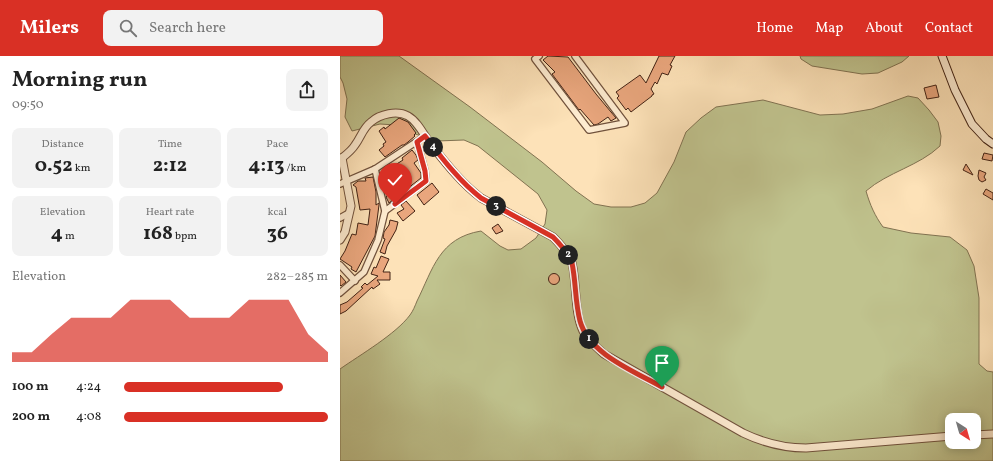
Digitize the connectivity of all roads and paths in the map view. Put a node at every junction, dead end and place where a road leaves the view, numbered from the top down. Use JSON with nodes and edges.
{"nodes":[{"id":1,"x":539,"y":56,"type":"edge"},
{"id":2,"x":575,"y":56,"type":"edge"},
{"id":3,"x":942,"y":56,"type":"edge"},
{"id":4,"x":425,"y":136,"type":"junction"},
{"id":5,"x":417,"y":142,"type":"junction"},
{"id":6,"x":993,"y":144,"type":"edge"},
{"id":7,"x":341,"y":158,"type":"edge"},
{"id":8,"x":375,"y":169,"type":"junction"},
{"id":9,"x":343,"y":183,"type":"edge"},
{"id":10,"x":385,"y":211,"type":"junction"},
{"id":11,"x":349,"y":213,"type":"junction"},
{"id":12,"x":340,"y":218,"type":"edge"},
{"id":13,"x":340,"y":240,"type":"edge"},
{"id":14,"x":340,"y":264,"type":"edge"},
{"id":15,"x":355,"y":280,"type":"junction"},
{"id":16,"x":340,"y":293,"type":"edge"},
{"id":17,"x":993,"y":434,"type":"edge"},
{"id":18,"x":981,"y":435,"type":"edge"},
{"id":19,"x":945,"y":436,"type":"edge"}],
"edges":[{"from":1,"to":2,"type":"street"},
{"from":3,"to":6,"type":"street"},
{"from":4,"to":5,"type":"street"},
{"from":4,"to":7,"type":"street"},
{"from":4,"to":19,"type":"street"},
{"from":5,"to":8,"type":"street"},
{"from":5,"to":10,"type":"street"},
{"from":7,"to":9,"type":"street"},
{"from":8,"to":9,"type":"street"},
{"from":8,"to":10,"type":"street"},
{"from":9,"to":11,"type":"street"},
{"from":10,"to":15,"type":"street"},
{"from":11,"to":12,"type":"street"},
{"from":11,"to":13,"type":"street"},
{"from":14,"to":15,"type":"street"},
{"from":15,"to":16,"type":"street"},
{"from":17,"to":18,"type":"street"}]}
